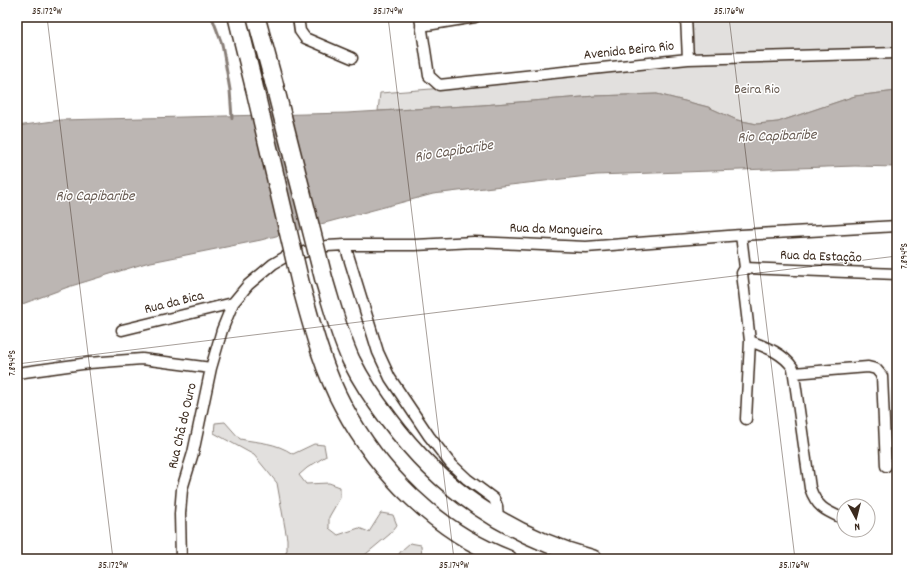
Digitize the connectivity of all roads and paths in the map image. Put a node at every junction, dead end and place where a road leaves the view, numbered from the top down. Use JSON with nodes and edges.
{"nodes":[{"id":1,"x":237,"y":17,"type":"edge"},
{"id":2,"x":256,"y":17,"type":"edge"},
{"id":3,"x":298,"y":17,"type":"edge"},
{"id":4,"x":475,"y":17,"type":"edge"},
{"id":5,"x":686,"y":17,"type":"edge"},
{"id":6,"x":420,"y":21,"type":"edge"},
{"id":7,"x":897,"y":53,"type":"edge"},
{"id":8,"x":352,"y":58,"type":"dead end"},
{"id":9,"x":688,"y":59,"type":"junction"},
{"id":10,"x":897,"y":226,"type":"edge"},
{"id":11,"x":741,"y":235,"type":"junction"},
{"id":12,"x":345,"y":245,"type":"junction"},
{"id":13,"x":745,"y":268,"type":"junction"},
{"id":14,"x":897,"y":274,"type":"edge"},
{"id":15,"x":233,"y":303,"type":"junction"},
{"id":16,"x":122,"y":330,"type":"dead end"},
{"id":17,"x":750,"y":340,"type":"junction"},
{"id":18,"x":211,"y":368,"type":"junction"},
{"id":19,"x":17,"y":373,"type":"edge"},
{"id":20,"x":794,"y":373,"type":"junction"},
{"id":21,"x":746,"y":419,"type":"dead end"},
{"id":22,"x":886,"y":466,"type":"dead end"},
{"id":23,"x":836,"y":515,"type":"edge"},
{"id":24,"x":498,"y":520,"type":"junction"},
{"id":25,"x":181,"y":559,"type":"edge"},
{"id":26,"x":508,"y":559,"type":"edge"},
{"id":27,"x":593,"y":559,"type":"edge"}],
"edges":[{"from":1,"to":26,"type":"highway","bridge":true},
{"from":2,"to":24,"type":"highway","bridge":true},
{"from":3,"to":8,"type":"street"},
{"from":4,"to":6,"type":"street"},
{"from":5,"to":9,"type":"street"},
{"from":6,"to":9,"type":"street","name":"Avenida Beira Rio"},
{"from":7,"to":9,"type":"street","name":"Avenida Beira Rio"},
{"from":10,"to":11,"type":"street","name":"Rua da Mangueira"},
{"from":11,"to":12,"type":"street","name":"Rua da Mangueira"},
{"from":11,"to":13,"type":"street"},
{"from":12,"to":15,"type":"street","name":"Rua da Mangueira"},
{"from":12,"to":24,"type":"street"},
{"from":13,"to":14,"type":"street","name":"Rua da Estação"},
{"from":13,"to":17,"type":"street"},
{"from":15,"to":16,"type":"street","name":"Rua da Bica"},
{"from":15,"to":18,"type":"street","name":"Rua Chã do Ouro"},
{"from":17,"to":20,"type":"street"},
{"from":17,"to":21,"type":"street"},
{"from":18,"to":19,"type":"street"},
{"from":18,"to":25,"type":"street","name":"Rua Chã do Ouro"},
{"from":20,"to":22,"type":"street"},
{"from":20,"to":23,"type":"street"},
{"from":24,"to":27,"type":"highway"}]}
